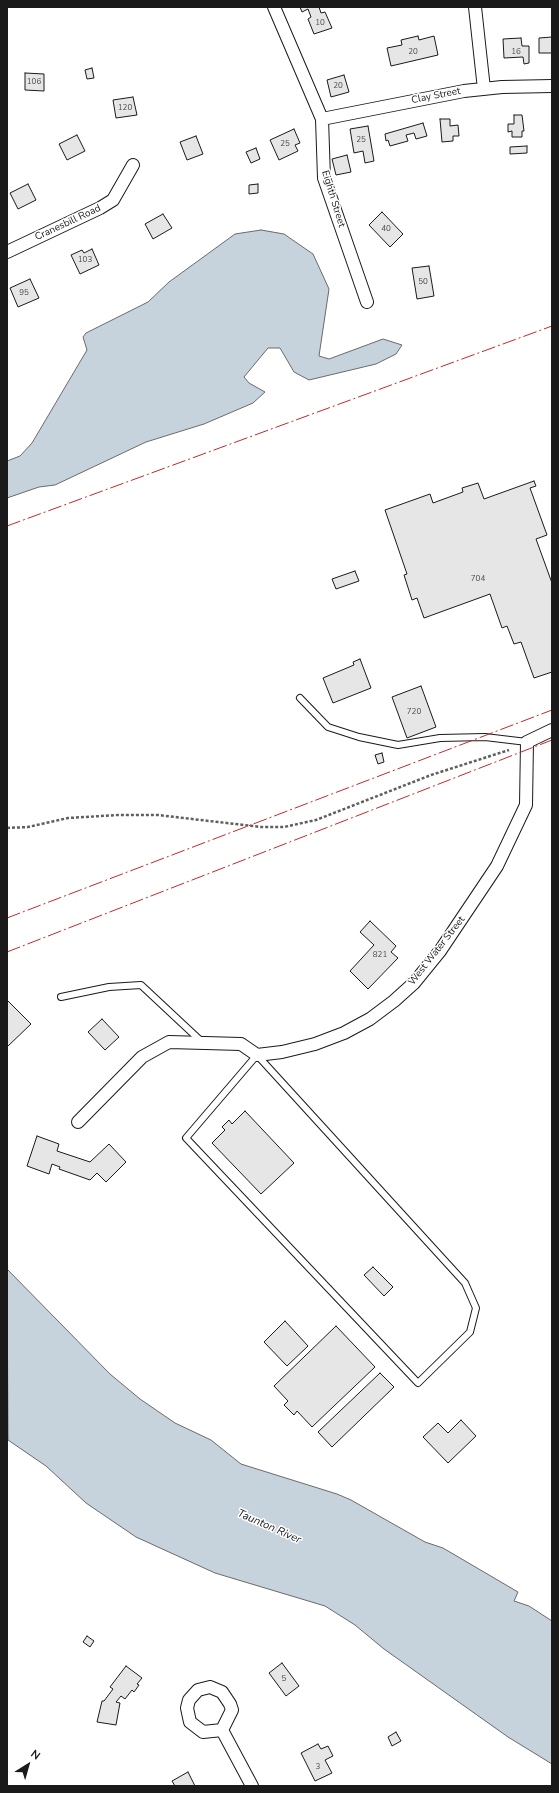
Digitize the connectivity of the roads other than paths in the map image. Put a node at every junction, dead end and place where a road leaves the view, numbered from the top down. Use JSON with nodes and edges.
{"nodes":[{"id":1,"x":274,"y":7,"type":"edge"},
{"id":2,"x":475,"y":7,"type":"edge"},
{"id":3,"x":552,"y":86,"type":"edge"},
{"id":4,"x":484,"y":89,"type":"junction"},
{"id":5,"x":322,"y":119,"type":"junction"},
{"id":6,"x":133,"y":165,"type":"dead end"},
{"id":7,"x":7,"y":252,"type":"edge"},
{"id":8,"x":367,"y":302,"type":"dead end"},
{"id":9,"x":300,"y":698,"type":"dead end"},
{"id":10,"x":552,"y":730,"type":"edge"},
{"id":11,"x":527,"y":742,"type":"junction"},
{"id":12,"x":61,"y":997,"type":"dead end"},
{"id":13,"x":203,"y":1043,"type":"junction"},
{"id":14,"x":257,"y":1055,"type":"junction"},
{"id":15,"x":78,"y":1122,"type":"dead end"},
{"id":16,"x":222,"y":1730,"type":"dead end"},
{"id":17,"x":252,"y":1786,"type":"edge"}],
"edges":[{"from":1,"to":5,"type":"street","name":"Eighth Street"},
{"from":2,"to":4,"type":"street"},
{"from":3,"to":4,"type":"street","name":"Clay Street"},
{"from":4,"to":5,"type":"street","name":"Clay Street"},
{"from":5,"to":8,"type":"street","name":"Eighth Street"},
{"from":6,"to":7,"type":"street","name":"Cranesbill Road"},
{"from":9,"to":11,"type":"lane"},
{"from":10,"to":11,"type":"street"},
{"from":11,"to":14,"type":"street","name":"West Water Street"},
{"from":12,"to":13,"type":"lane"},
{"from":13,"to":14,"type":"street"},
{"from":13,"to":15,"type":"street"},
{"from":14,"to":14,"type":"lane"},
{"from":16,"to":17,"type":"street"}]}
